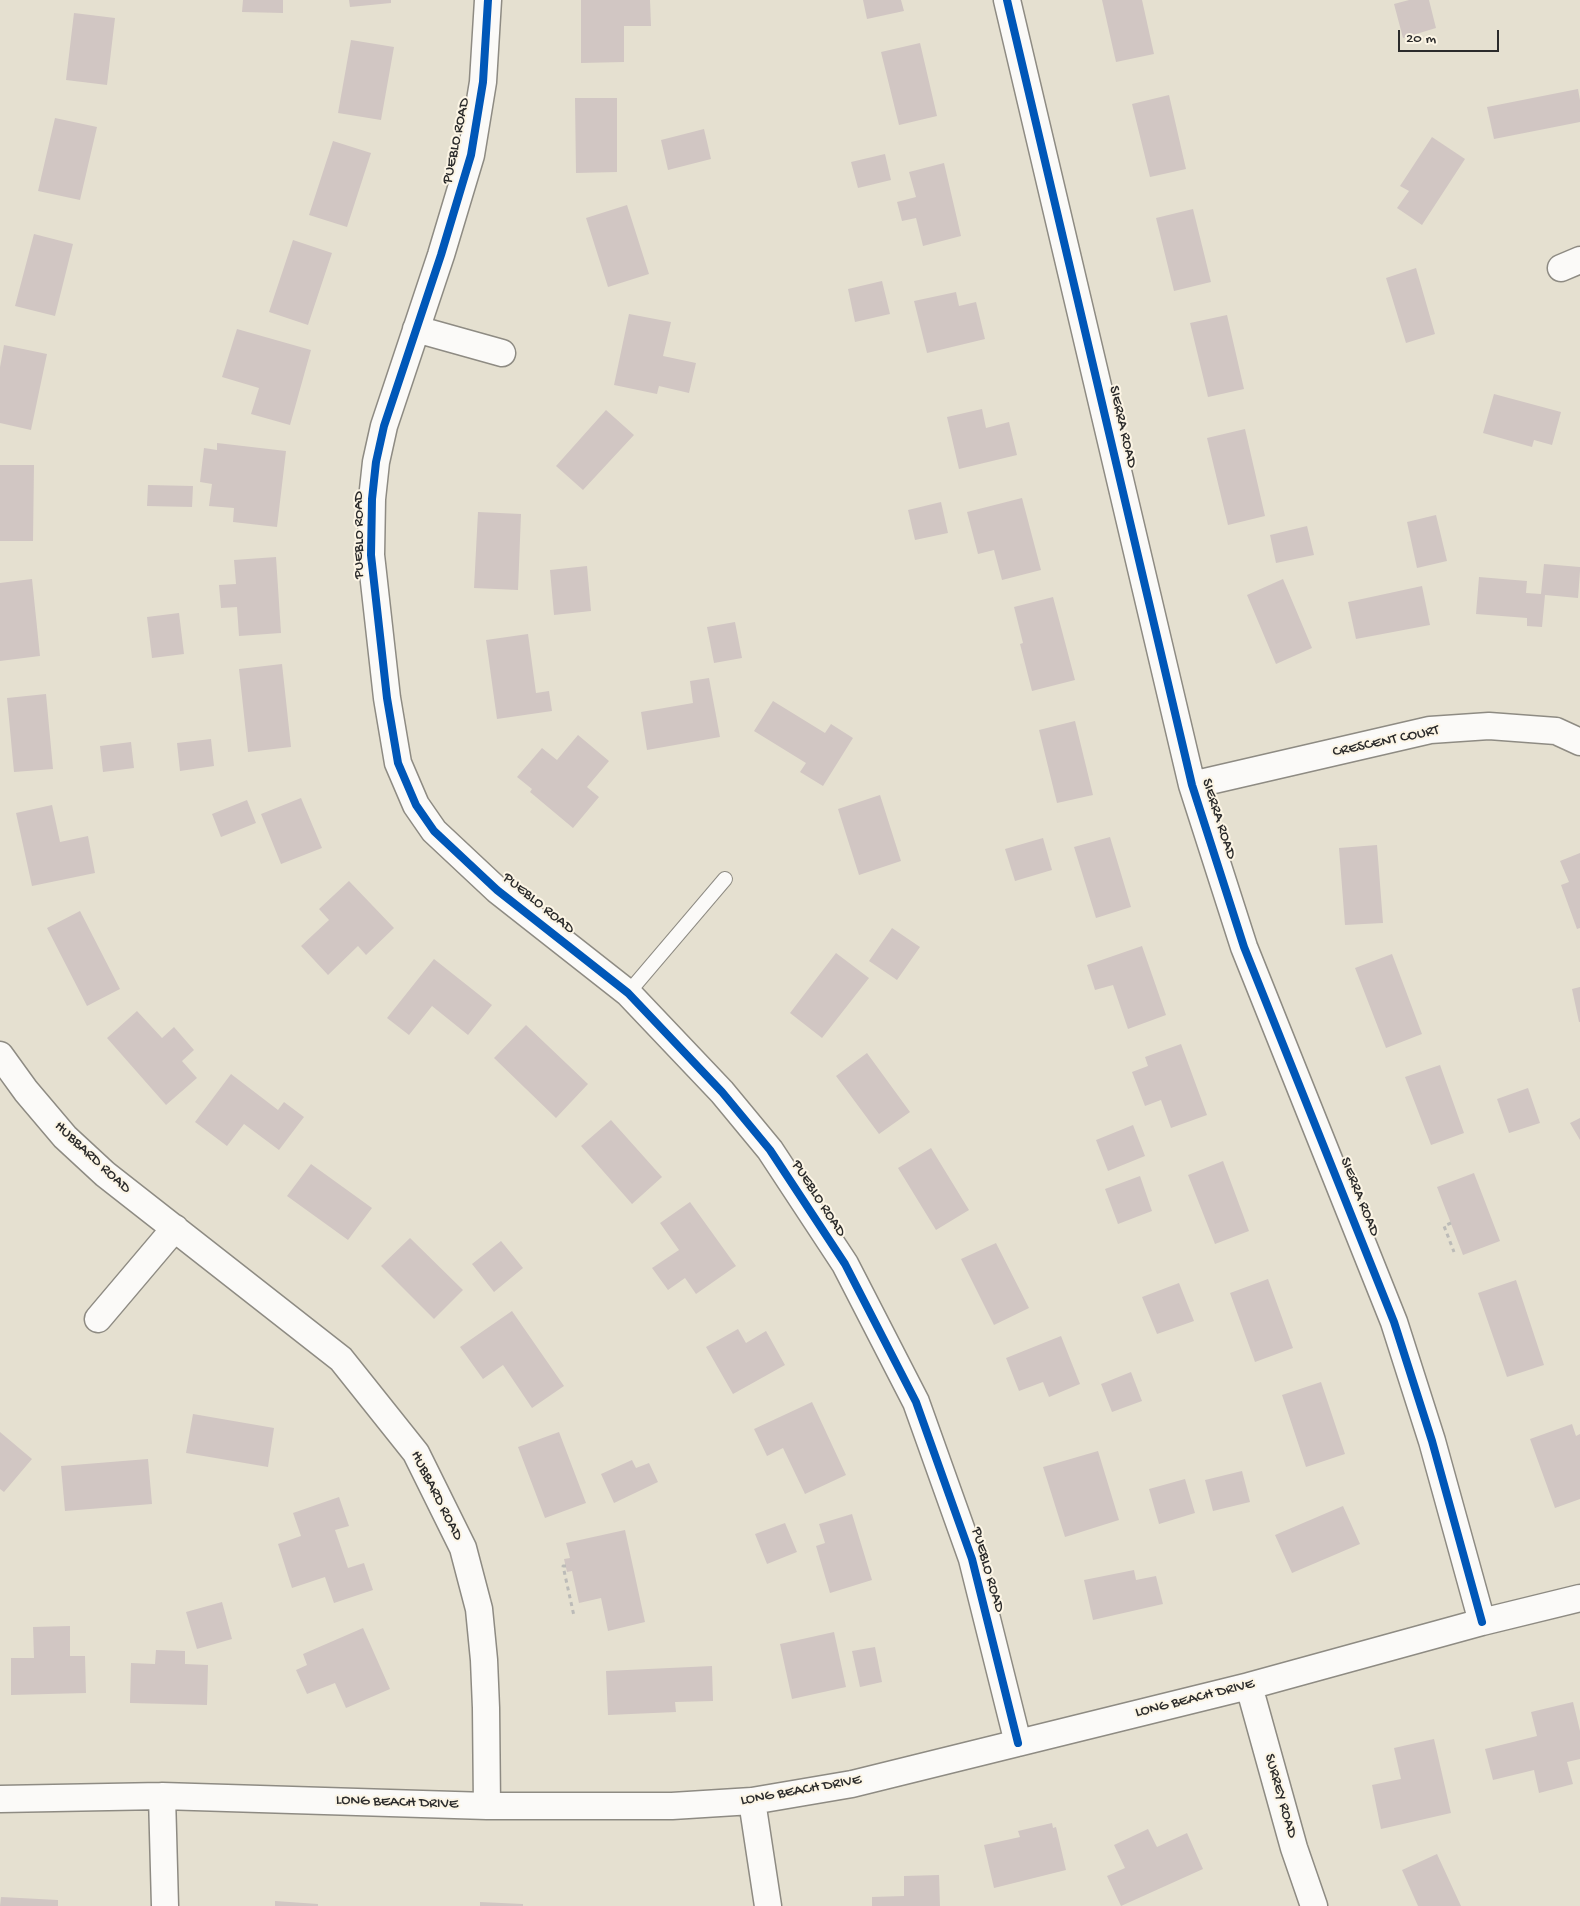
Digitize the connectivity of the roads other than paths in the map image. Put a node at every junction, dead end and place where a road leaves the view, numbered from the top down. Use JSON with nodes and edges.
{"nodes":[{"id":1,"x":488,"y":0,"type":"edge"},
{"id":2,"x":1008,"y":0,"type":"edge"},
{"id":3,"x":416,"y":329,"type":"junction"},
{"id":4,"x":502,"y":353,"type":"dead end"},
{"id":5,"x":1580,"y":742,"type":"edge"},
{"id":6,"x":1192,"y":785,"type":"junction"},
{"id":7,"x":726,"y":879,"type":"dead end"},
{"id":8,"x":628,"y":993,"type":"junction"},
{"id":9,"x":0,"y":1055,"type":"edge"},
{"id":10,"x":174,"y":1228,"type":"junction"},
{"id":11,"x":98,"y":1319,"type":"dead end"},
{"id":12,"x":1580,"y":1598,"type":"edge"},
{"id":13,"x":1482,"y":1622,"type":"junction"},
{"id":14,"x":1249,"y":1686,"type":"junction"},
{"id":15,"x":1018,"y":1743,"type":"junction"},
{"id":16,"x":162,"y":1796,"type":"junction"},
{"id":17,"x":0,"y":1799,"type":"edge"},
{"id":18,"x":752,"y":1801,"type":"junction"},
{"id":19,"x":487,"y":1806,"type":"junction"},
{"id":20,"x":165,"y":1906,"type":"edge"},
{"id":21,"x":768,"y":1906,"type":"edge"},
{"id":22,"x":1314,"y":1906,"type":"edge"}],
"edges":[{"from":1,"to":3,"type":"street","name":"PUEBLO ROAD"},
{"from":2,"to":6,"type":"street","name":"SIERRA ROAD"},
{"from":3,"to":4,"type":"street"},
{"from":3,"to":8,"type":"street","name":"PUEBLO ROAD"},
{"from":5,"to":6,"type":"street","name":"CRESCENT COURT"},
{"from":6,"to":13,"type":"street","name":"SIERRA ROAD"},
{"from":7,"to":8,"type":"lane"},
{"from":8,"to":15,"type":"street","name":"PUEBLO ROAD"},
{"from":9,"to":10,"type":"street","name":"HUBBARD ROAD"},
{"from":10,"to":11,"type":"street"},
{"from":10,"to":19,"type":"street","name":"HUBBARD ROAD"},
{"from":12,"to":13,"type":"street","name":"LONG BEACH DRIVE"},
{"from":13,"to":14,"type":"street","name":"LONG BEACH DRIVE"},
{"from":14,"to":15,"type":"street","name":"LONG BEACH DRIVE"},
{"from":14,"to":22,"type":"street","name":"SURREY ROAD"},
{"from":15,"to":18,"type":"street","name":"LONG BEACH DRIVE"},
{"from":16,"to":17,"type":"street","name":"LONG BEACH DRIVE"},
{"from":16,"to":19,"type":"street","name":"LONG BEACH DRIVE"},
{"from":16,"to":20,"type":"street"},
{"from":18,"to":19,"type":"street","name":"LONG BEACH DRIVE"},
{"from":18,"to":21,"type":"street"}]}
